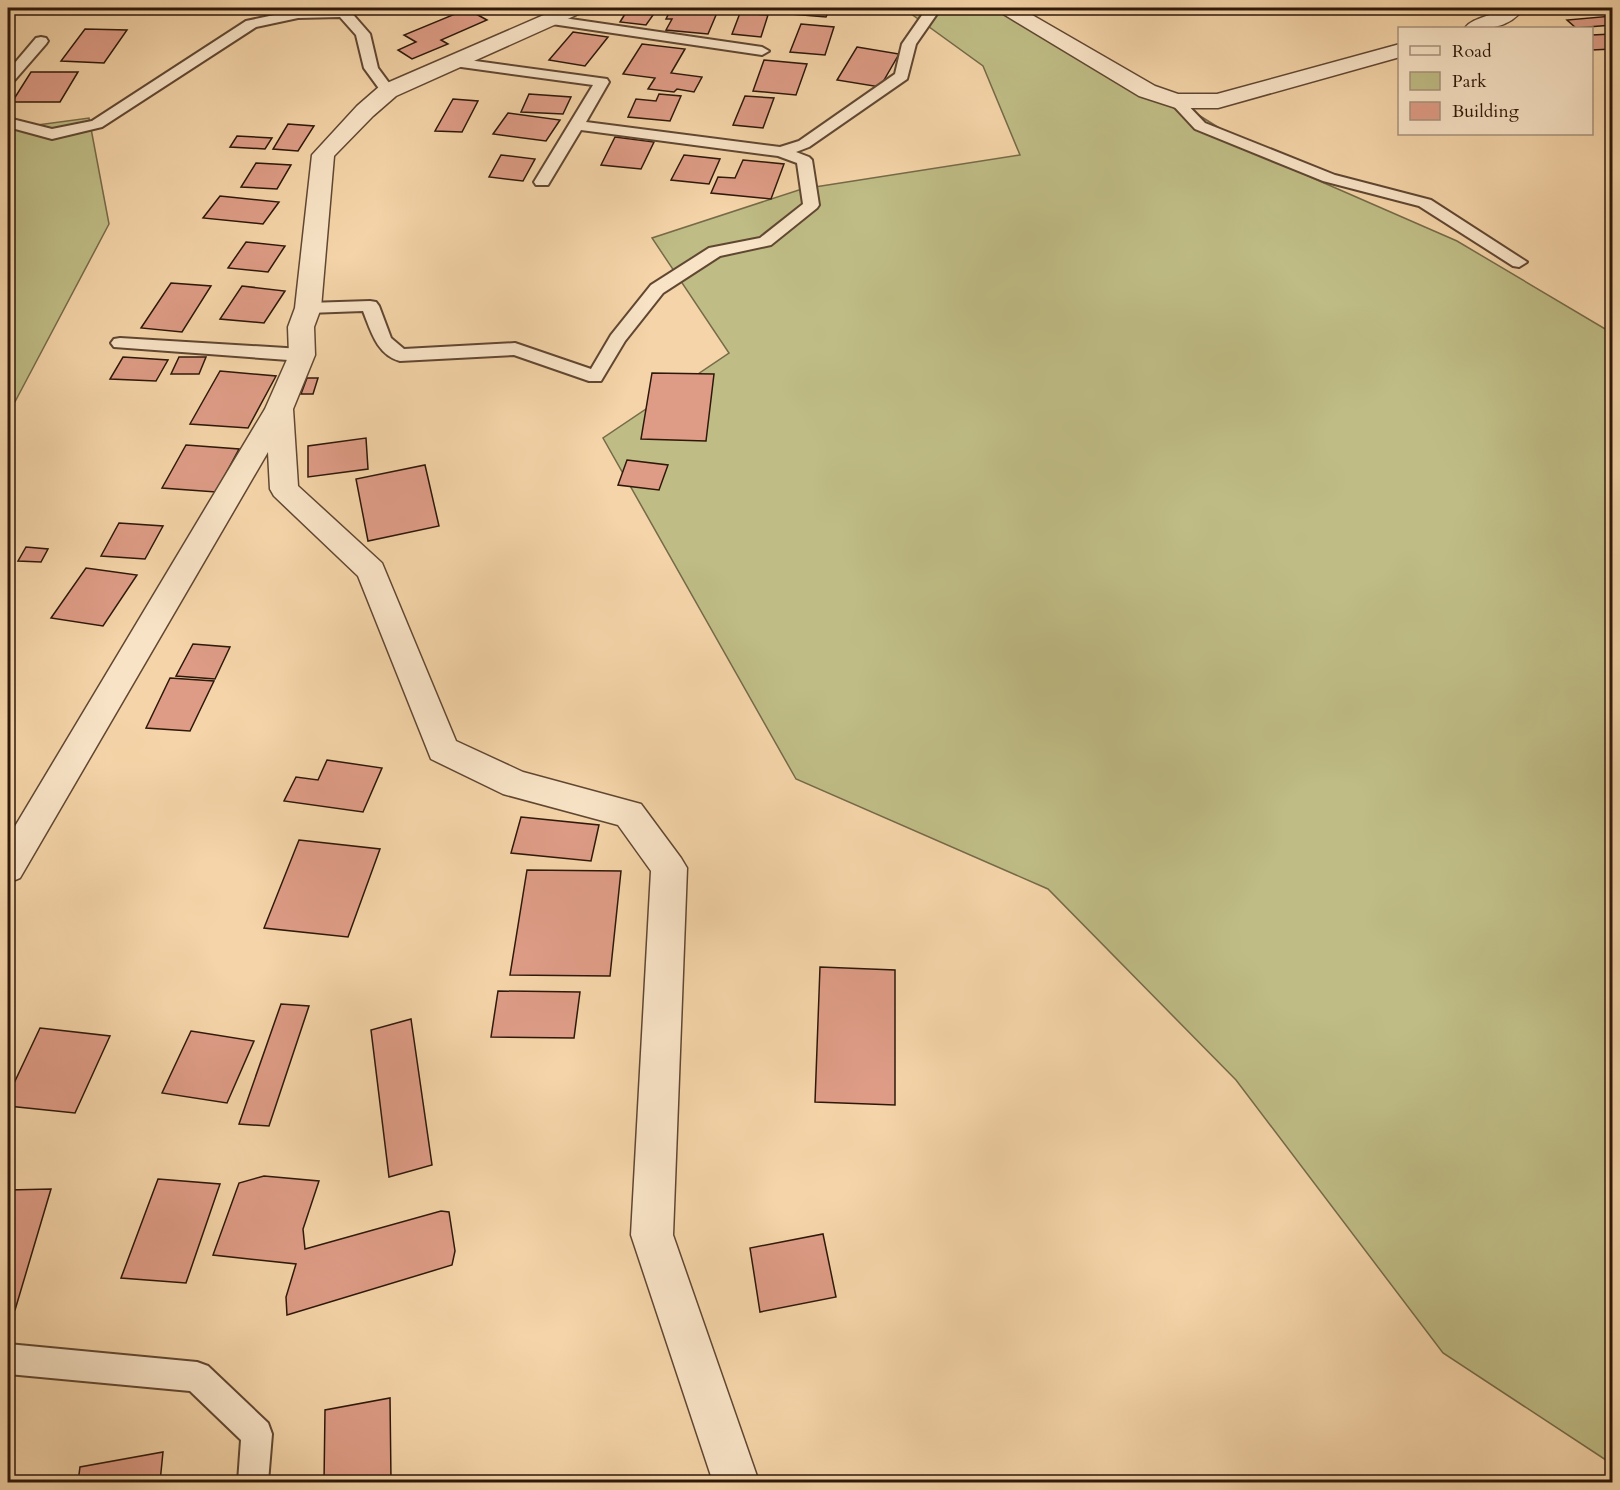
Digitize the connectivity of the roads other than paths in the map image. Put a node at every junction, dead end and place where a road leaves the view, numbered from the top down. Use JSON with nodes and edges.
{"nodes":[{"id":1,"x":576,"y":8,"type":"edge"},
{"id":2,"x":934,"y":8,"type":"edge"},
{"id":3,"x":1007,"y":8,"type":"edge"},
{"id":4,"x":1514,"y":8,"type":"edge"},
{"id":5,"x":550,"y":20,"type":"junction"},
{"id":6,"x":1486,"y":27,"type":"edge"},
{"id":7,"x":41,"y":41,"type":"dead end"},
{"id":8,"x":762,"y":51,"type":"dead end"},
{"id":9,"x":1398,"y":51,"type":"edge"},
{"id":10,"x":454,"y":62,"type":"junction"},
{"id":11,"x":8,"y":79,"type":"edge"},
{"id":12,"x":388,"y":91,"type":"junction"},
{"id":13,"x":1176,"y":101,"type":"junction"},
{"id":14,"x":8,"y":123,"type":"edge"},
{"id":15,"x":576,"y":124,"type":"junction"},
{"id":16,"x":781,"y":152,"type":"junction"},
{"id":17,"x":542,"y":182,"type":"dead end"},
{"id":18,"x":1519,"y":262,"type":"dead end"},
{"id":19,"x":308,"y":308,"type":"junction"},
{"id":20,"x":120,"y":343,"type":"dead end"},
{"id":21,"x":302,"y":355,"type":"junction"},
{"id":22,"x":279,"y":408,"type":"junction"},
{"id":23,"x":8,"y":868,"type":"edge"},
{"id":24,"x":8,"y":1359,"type":"edge"},
{"id":25,"x":253,"y":1482,"type":"edge"},
{"id":26,"x":736,"y":1482,"type":"edge"}],
"edges":[{"from":1,"to":5,"type":"street"},
{"from":2,"to":16,"type":"lane"},
{"from":3,"to":13,"type":"street"},
{"from":4,"to":6,"type":"street"},
{"from":5,"to":8,"type":"lane"},
{"from":5,"to":10,"type":"street"},
{"from":7,"to":11,"type":"lane"},
{"from":9,"to":13,"type":"street"},
{"from":10,"to":12,"type":"street"},
{"from":10,"to":15,"type":"lane"},
{"from":12,"to":14,"type":"lane"},
{"from":12,"to":19,"type":"street"},
{"from":13,"to":18,"type":"lane"},
{"from":15,"to":16,"type":"lane"},
{"from":15,"to":17,"type":"lane"},
{"from":16,"to":19,"type":"lane"},
{"from":19,"to":21,"type":"street"},
{"from":20,"to":21,"type":"lane"},
{"from":21,"to":22,"type":"street"},
{"from":22,"to":23,"type":"street"},
{"from":22,"to":26,"type":"street"},
{"from":24,"to":25,"type":"lane"}]}
